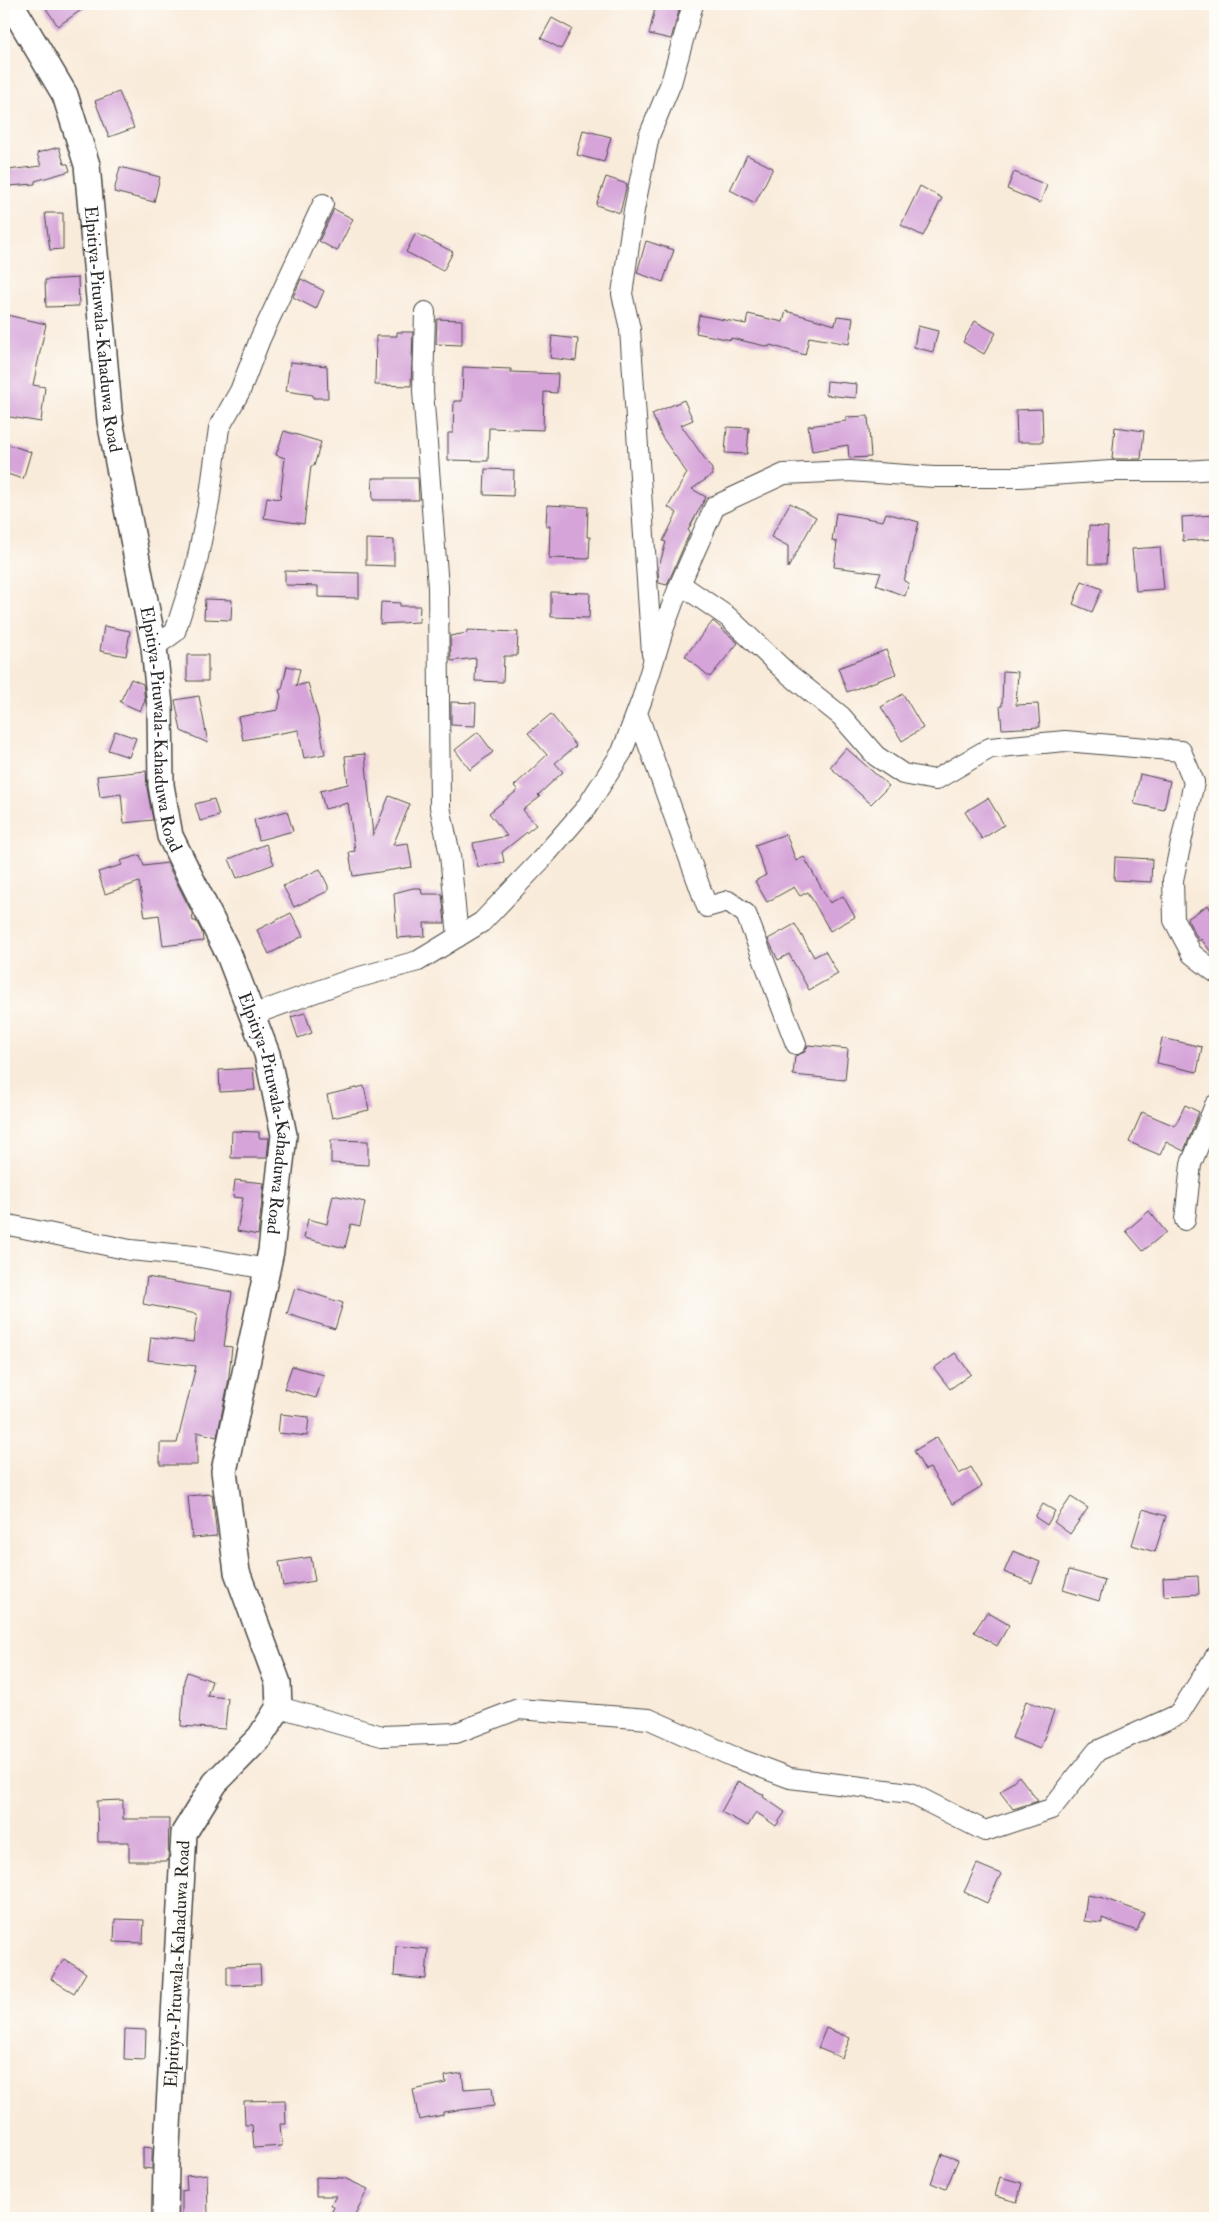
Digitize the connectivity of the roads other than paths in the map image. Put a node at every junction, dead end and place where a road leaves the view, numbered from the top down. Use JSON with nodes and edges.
{"nodes":[{"id":1,"x":11,"y":4,"type":"edge"},
{"id":2,"x":693,"y":4,"type":"edge"},
{"id":3,"x":323,"y":204,"type":"dead end"},
{"id":4,"x":424,"y":312,"type":"dead end"},
{"id":5,"x":1215,"y":468,"type":"edge"},
{"id":6,"x":680,"y":584,"type":"junction"},
{"id":7,"x":154,"y":647,"type":"junction"},
{"id":8,"x":653,"y":663,"type":"junction"},
{"id":9,"x":637,"y":713,"type":"junction"},
{"id":10,"x":458,"y":937,"type":"junction"},
{"id":11,"x":1215,"y":972,"type":"edge"},
{"id":12,"x":252,"y":1015,"type":"junction"},
{"id":13,"x":796,"y":1044,"type":"dead end"},
{"id":14,"x":1215,"y":1105,"type":"edge"},
{"id":15,"x":1185,"y":1220,"type":"dead end"},
{"id":16,"x":4,"y":1224,"type":"edge"},
{"id":17,"x":267,"y":1269,"type":"junction"},
{"id":18,"x":1215,"y":1657,"type":"edge"},
{"id":19,"x":279,"y":1707,"type":"junction"},
{"id":20,"x":165,"y":2218,"type":"edge"}],
"edges":[{"from":1,"to":7,"type":"street","name":"Elpitiya-Pituwala-Kahaduwa Road"},
{"from":2,"to":8,"type":"street"},
{"from":3,"to":7,"type":"street"},
{"from":4,"to":10,"type":"street"},
{"from":5,"to":6,"type":"street"},
{"from":6,"to":8,"type":"street"},
{"from":6,"to":11,"type":"street"},
{"from":7,"to":12,"type":"street","name":"Elpitiya-Pituwala-Kahaduwa Road"},
{"from":8,"to":9,"type":"street"},
{"from":9,"to":10,"type":"street"},
{"from":9,"to":13,"type":"street"},
{"from":10,"to":12,"type":"street"},
{"from":12,"to":17,"type":"street","name":"Elpitiya-Pituwala-Kahaduwa Road"},
{"from":14,"to":15,"type":"street"},
{"from":16,"to":17,"type":"street"},
{"from":17,"to":19,"type":"street","name":"Elpitiya-Pituwala-Kahaduwa Road"},
{"from":18,"to":19,"type":"street"},
{"from":19,"to":20,"type":"street","name":"Elpitiya-Pituwala-Kahaduwa Road"}]}
